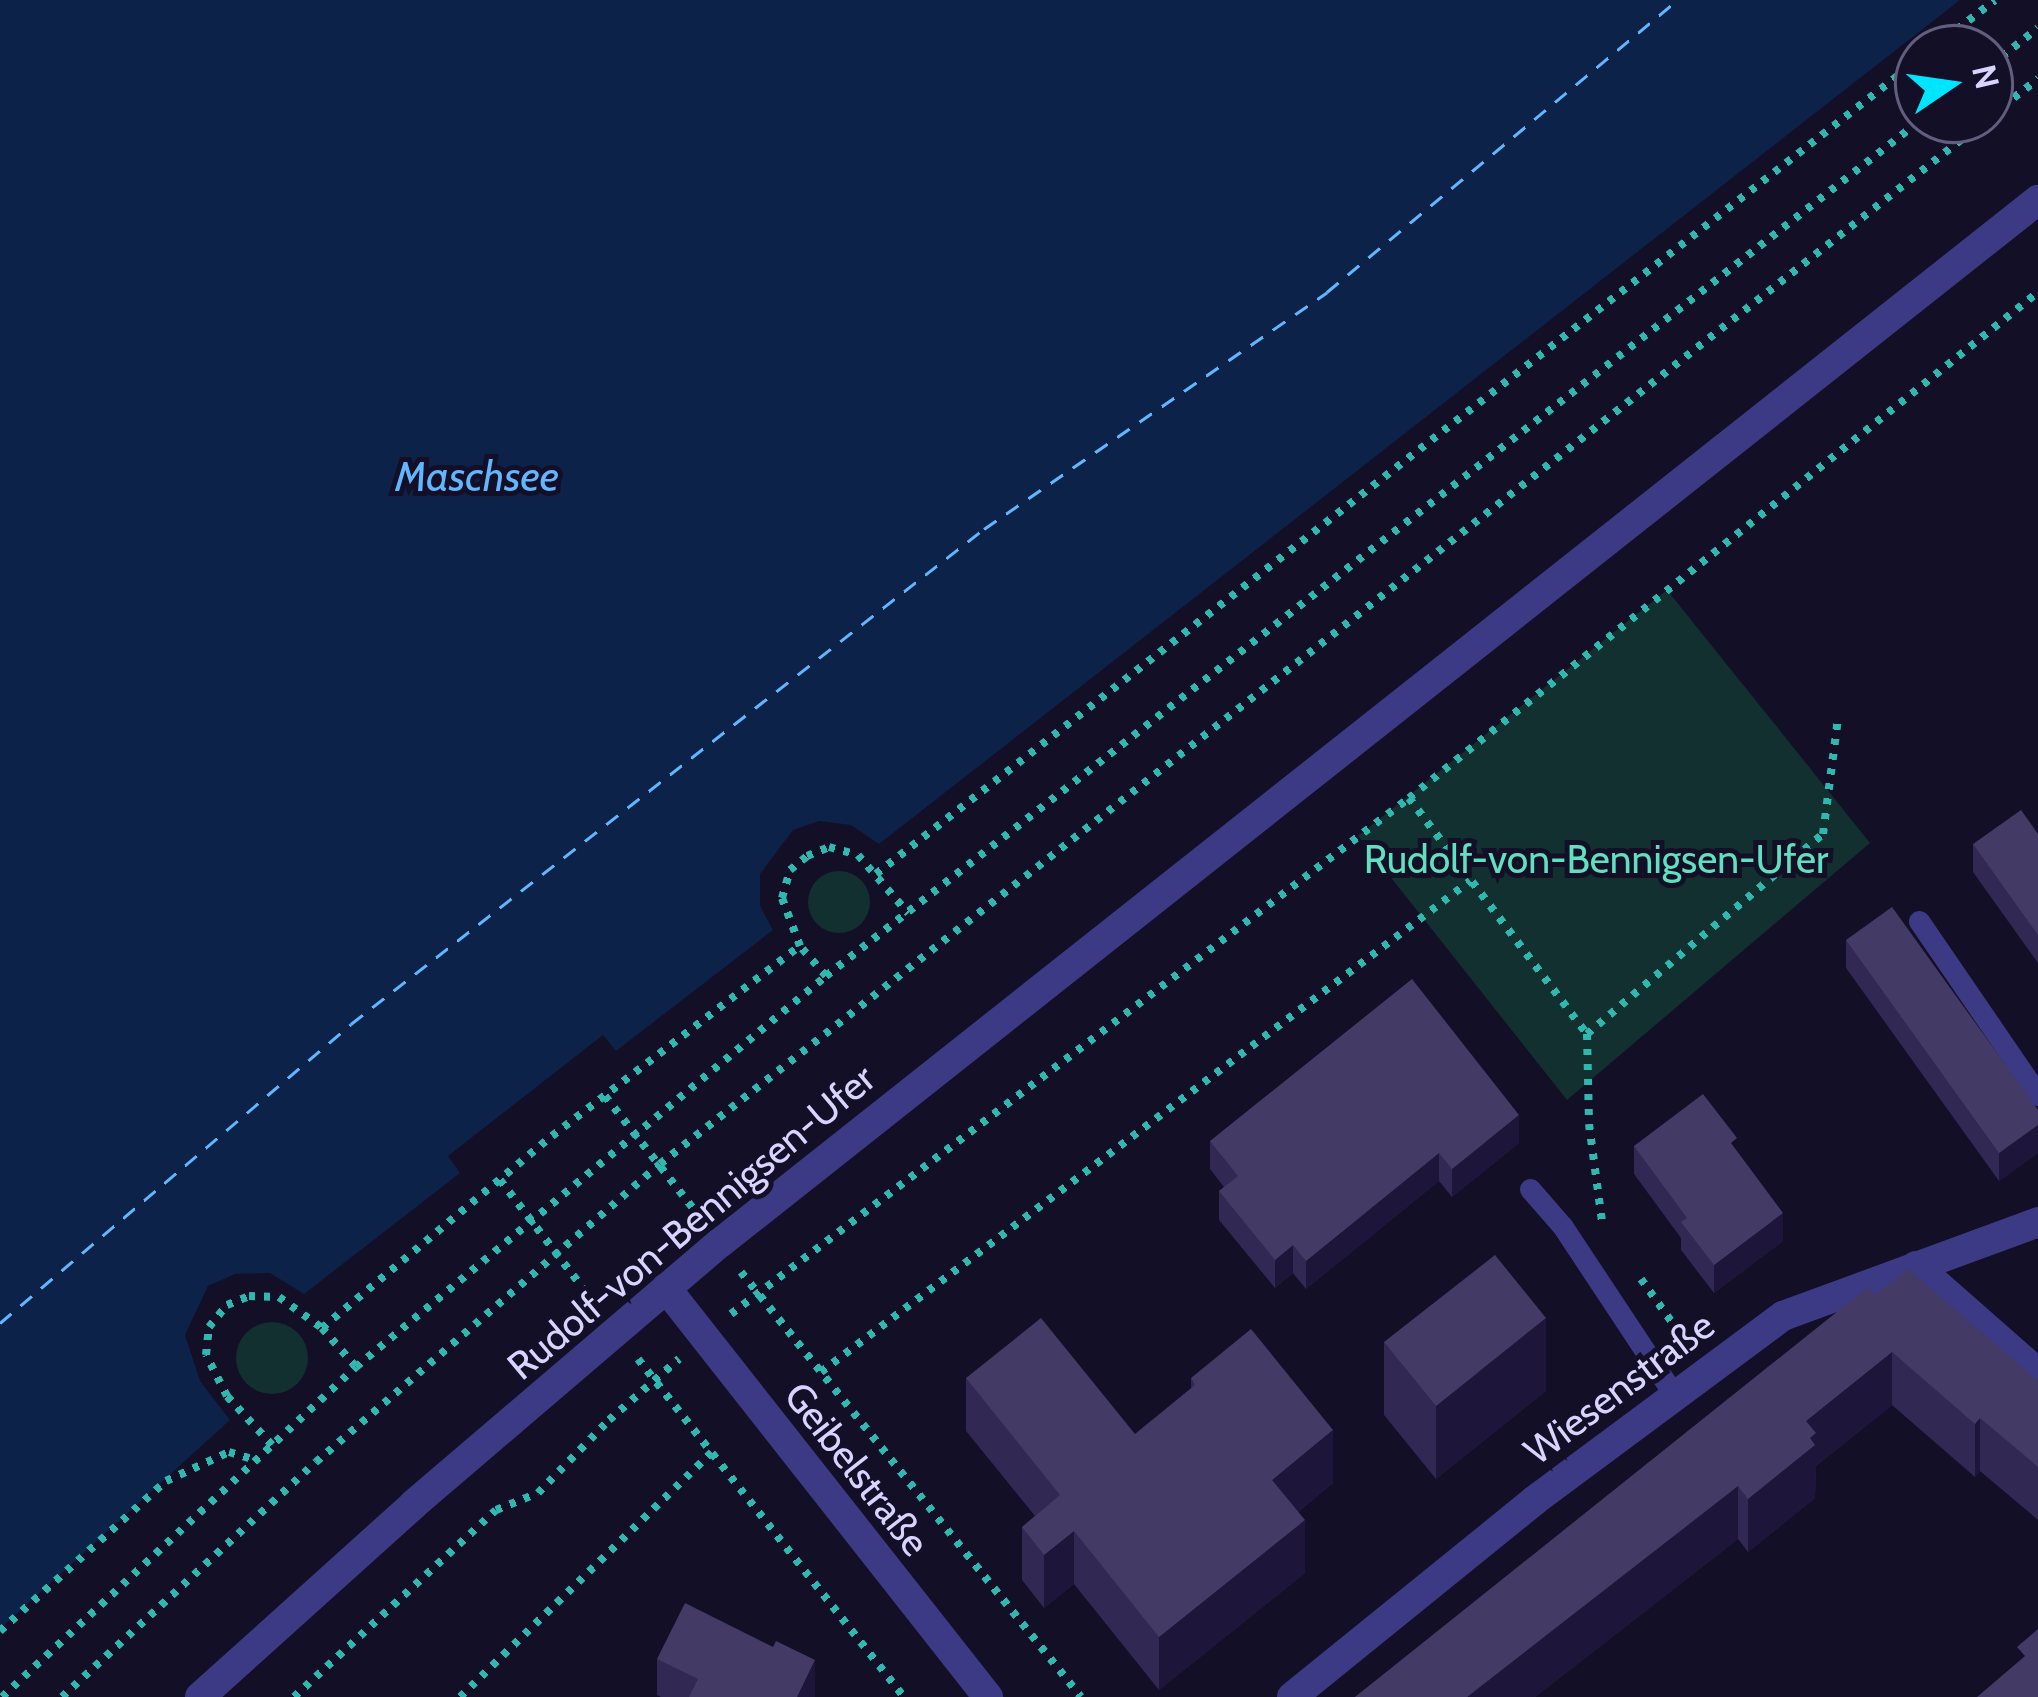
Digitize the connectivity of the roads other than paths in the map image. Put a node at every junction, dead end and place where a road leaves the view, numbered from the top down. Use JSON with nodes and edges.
{"nodes":[{"id":1,"x":2038,"y":200,"type":"edge"},
{"id":2,"x":1919,"y":921,"type":"dead end"},
{"id":3,"x":2038,"y":1094,"type":"edge"},
{"id":4,"x":1530,"y":1189,"type":"dead end"},
{"id":5,"x":2038,"y":1222,"type":"edge"},
{"id":6,"x":1916,"y":1266,"type":"junction"},
{"id":7,"x":666,"y":1288,"type":"junction"},
{"id":8,"x":2038,"y":1373,"type":"edge"},
{"id":9,"x":1674,"y":1395,"type":"junction"},
{"id":10,"x":200,"y":1697,"type":"edge"},
{"id":11,"x":988,"y":1697,"type":"edge"},
{"id":12,"x":1292,"y":1697,"type":"edge"}],
"edges":[{"from":1,"to":7,"type":"street","name":"Rudolf-von-Bennigsen-Ufer"},
{"from":2,"to":3,"type":"lane"},
{"from":4,"to":9,"type":"lane"},
{"from":5,"to":6,"type":"street","name":"Wiesenstraße"},
{"from":6,"to":8,"type":"street"},
{"from":6,"to":9,"type":"street","name":"Wiesenstraße"},
{"from":7,"to":10,"type":"street","name":"Rudolf-von-Bennigsen-Ufer"},
{"from":7,"to":11,"type":"street","name":"Geibelstraße"},
{"from":9,"to":12,"type":"street","name":"Wiesenstraße"}]}
